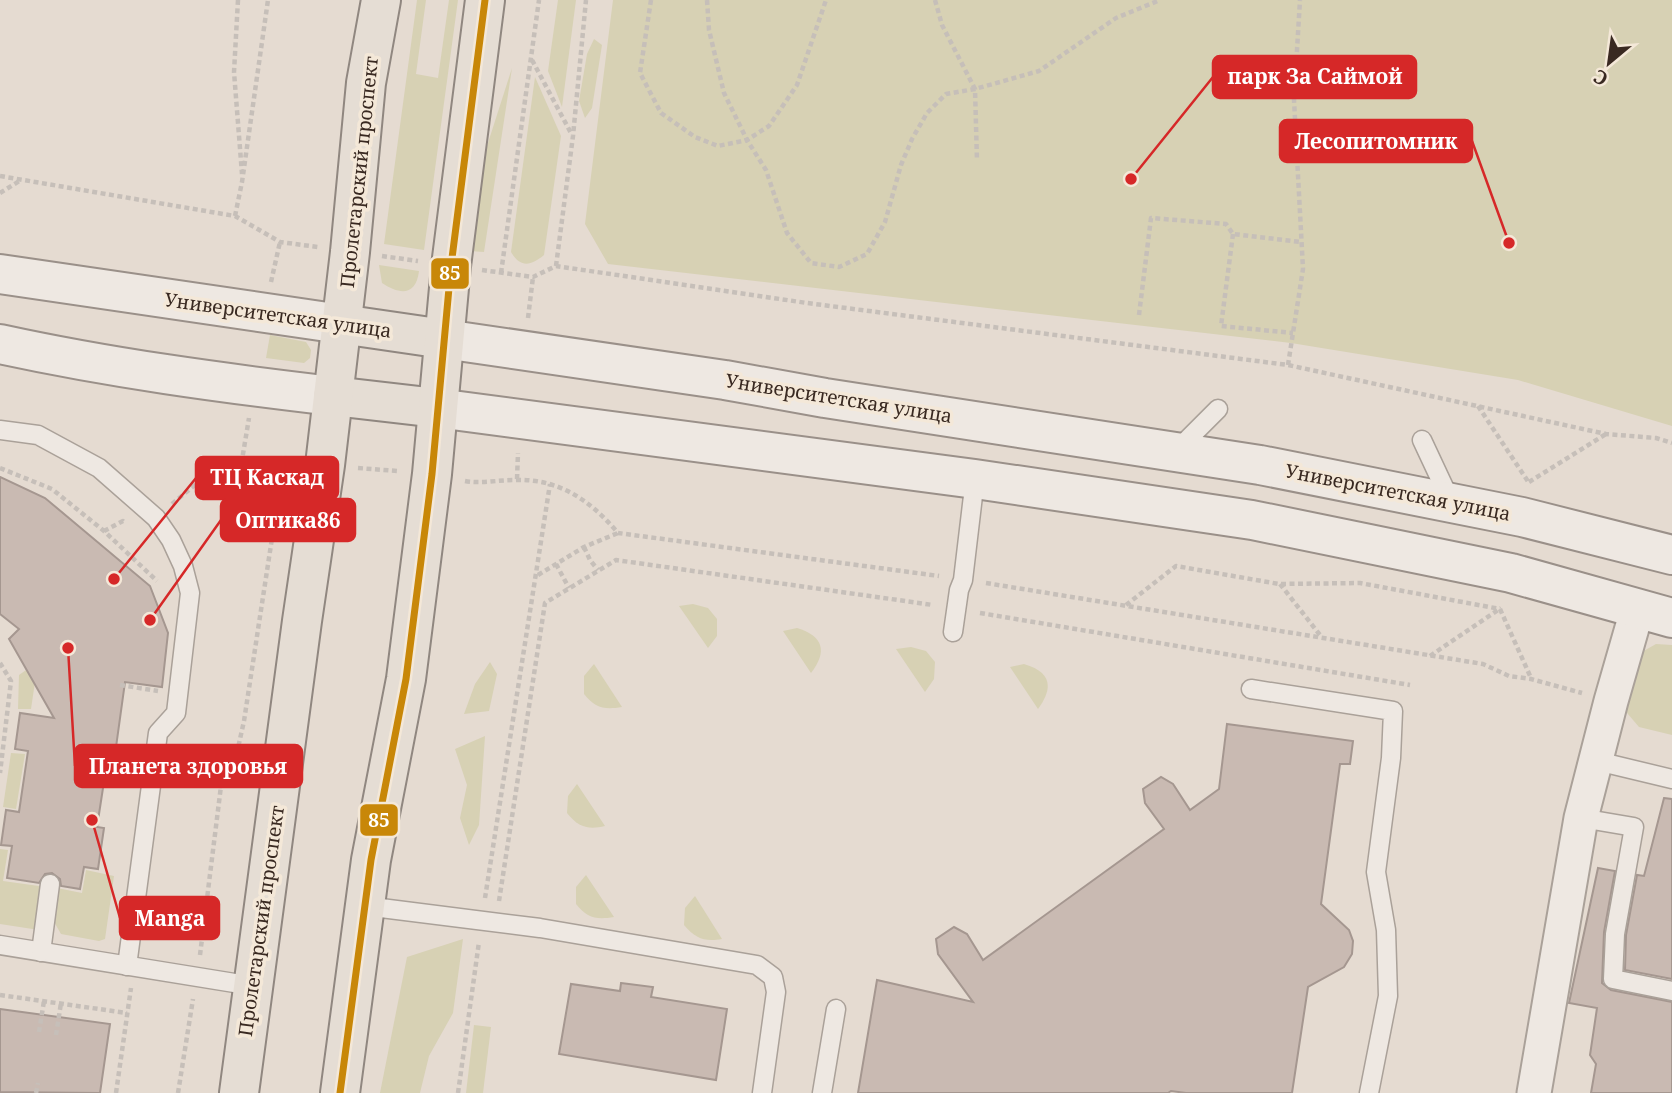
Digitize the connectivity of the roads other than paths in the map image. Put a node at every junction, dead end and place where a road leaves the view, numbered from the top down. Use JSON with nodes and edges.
{"nodes":[{"id":1,"x":380,"y":0,"type":"edge"},
{"id":2,"x":485,"y":0,"type":"edge"},
{"id":3,"x":0,"y":275,"type":"edge"},
{"id":4,"x":341,"y":324,"type":"junction"},
{"id":5,"x":444,"y":339,"type":"junction"},
{"id":6,"x":0,"y":345,"type":"edge"},
{"id":7,"x":333,"y":396,"type":"junction"},
{"id":8,"x":437,"y":408,"type":"junction"},
{"id":9,"x":1218,"y":409,"type":"dead end"},
{"id":10,"x":0,"y":430,"type":"edge"},
{"id":11,"x":1422,"y":440,"type":"dead end"},
{"id":12,"x":1174,"y":452,"type":"junction"},
{"id":13,"x":975,"y":479,"type":"junction"},
{"id":14,"x":1451,"y":502,"type":"junction"},
{"id":15,"x":1660,"y":546,"type":"edge"},
{"id":16,"x":1655,"y":613,"type":"edge"},
{"id":17,"x":953,"y":632,"type":"dead end"},
{"id":18,"x":1251,"y":689,"type":"dead end"},
{"id":19,"x":1597,"y":761,"type":"junction"},
{"id":20,"x":1672,"y":779,"type":"edge"},
{"id":21,"x":1581,"y":818,"type":"junction"},
{"id":22,"x":50,"y":884,"type":"dead end"},
{"id":23,"x":365,"y":906,"type":"junction"},
{"id":24,"x":0,"y":945,"type":"edge"},
{"id":25,"x":41,"y":951,"type":"junction"},
{"id":26,"x":131,"y":966,"type":"junction"},
{"id":27,"x":253,"y":986,"type":"junction"},
{"id":28,"x":1672,"y":991,"type":"edge"},
{"id":29,"x":836,"y":1009,"type":"dead end"},
{"id":30,"x":239,"y":1093,"type":"edge"},
{"id":31,"x":340,"y":1093,"type":"edge"},
{"id":32,"x":762,"y":1093,"type":"edge"},
{"id":33,"x":822,"y":1093,"type":"edge"},
{"id":34,"x":1369,"y":1093,"type":"edge"},
{"id":35,"x":1534,"y":1093,"type":"edge"}],
"edges":[{"from":1,"to":4,"type":"main road","name":"Пролетарский проспект"},
{"from":2,"to":5,"type":"main road"},
{"from":3,"to":4,"type":"main road","name":"Университетская улица"},
{"from":4,"to":5,"type":"main road","name":"Университетская улица"},
{"from":4,"to":7,"type":"main road","name":"Пролетарский проспект"},
{"from":5,"to":8,"type":"main road"},
{"from":5,"to":12,"type":"main road","name":"Университетская улица"},
{"from":6,"to":7,"type":"main road"},
{"from":7,"to":8,"type":"main road"},
{"from":7,"to":27,"type":"main road","name":"Пролетарский проспект"},
{"from":8,"to":13,"type":"main road"},
{"from":8,"to":23,"type":"main road"},
{"from":9,"to":12,"type":"lane"},
{"from":10,"to":26,"type":"lane"},
{"from":11,"to":14,"type":"lane"},
{"from":12,"to":14,"type":"main road","name":"Университетская улица"},
{"from":13,"to":16,"type":"main road"},
{"from":13,"to":17,"type":"lane"},
{"from":14,"to":15,"type":"main road","name":"Университетская улица"},
{"from":16,"to":19,"type":"street"},
{"from":18,"to":34,"type":"lane"},
{"from":19,"to":20,"type":"lane"},
{"from":19,"to":21,"type":"street"},
{"from":21,"to":28,"type":"lane"},
{"from":21,"to":35,"type":"street"},
{"from":22,"to":25,"type":"lane"},
{"from":23,"to":31,"type":"main road"},
{"from":23,"to":32,"type":"lane"},
{"from":24,"to":25,"type":"lane"},
{"from":25,"to":26,"type":"lane"},
{"from":26,"to":27,"type":"lane"},
{"from":27,"to":30,"type":"main road","name":"Пролетарский проспект"},
{"from":29,"to":33,"type":"lane"}]}
